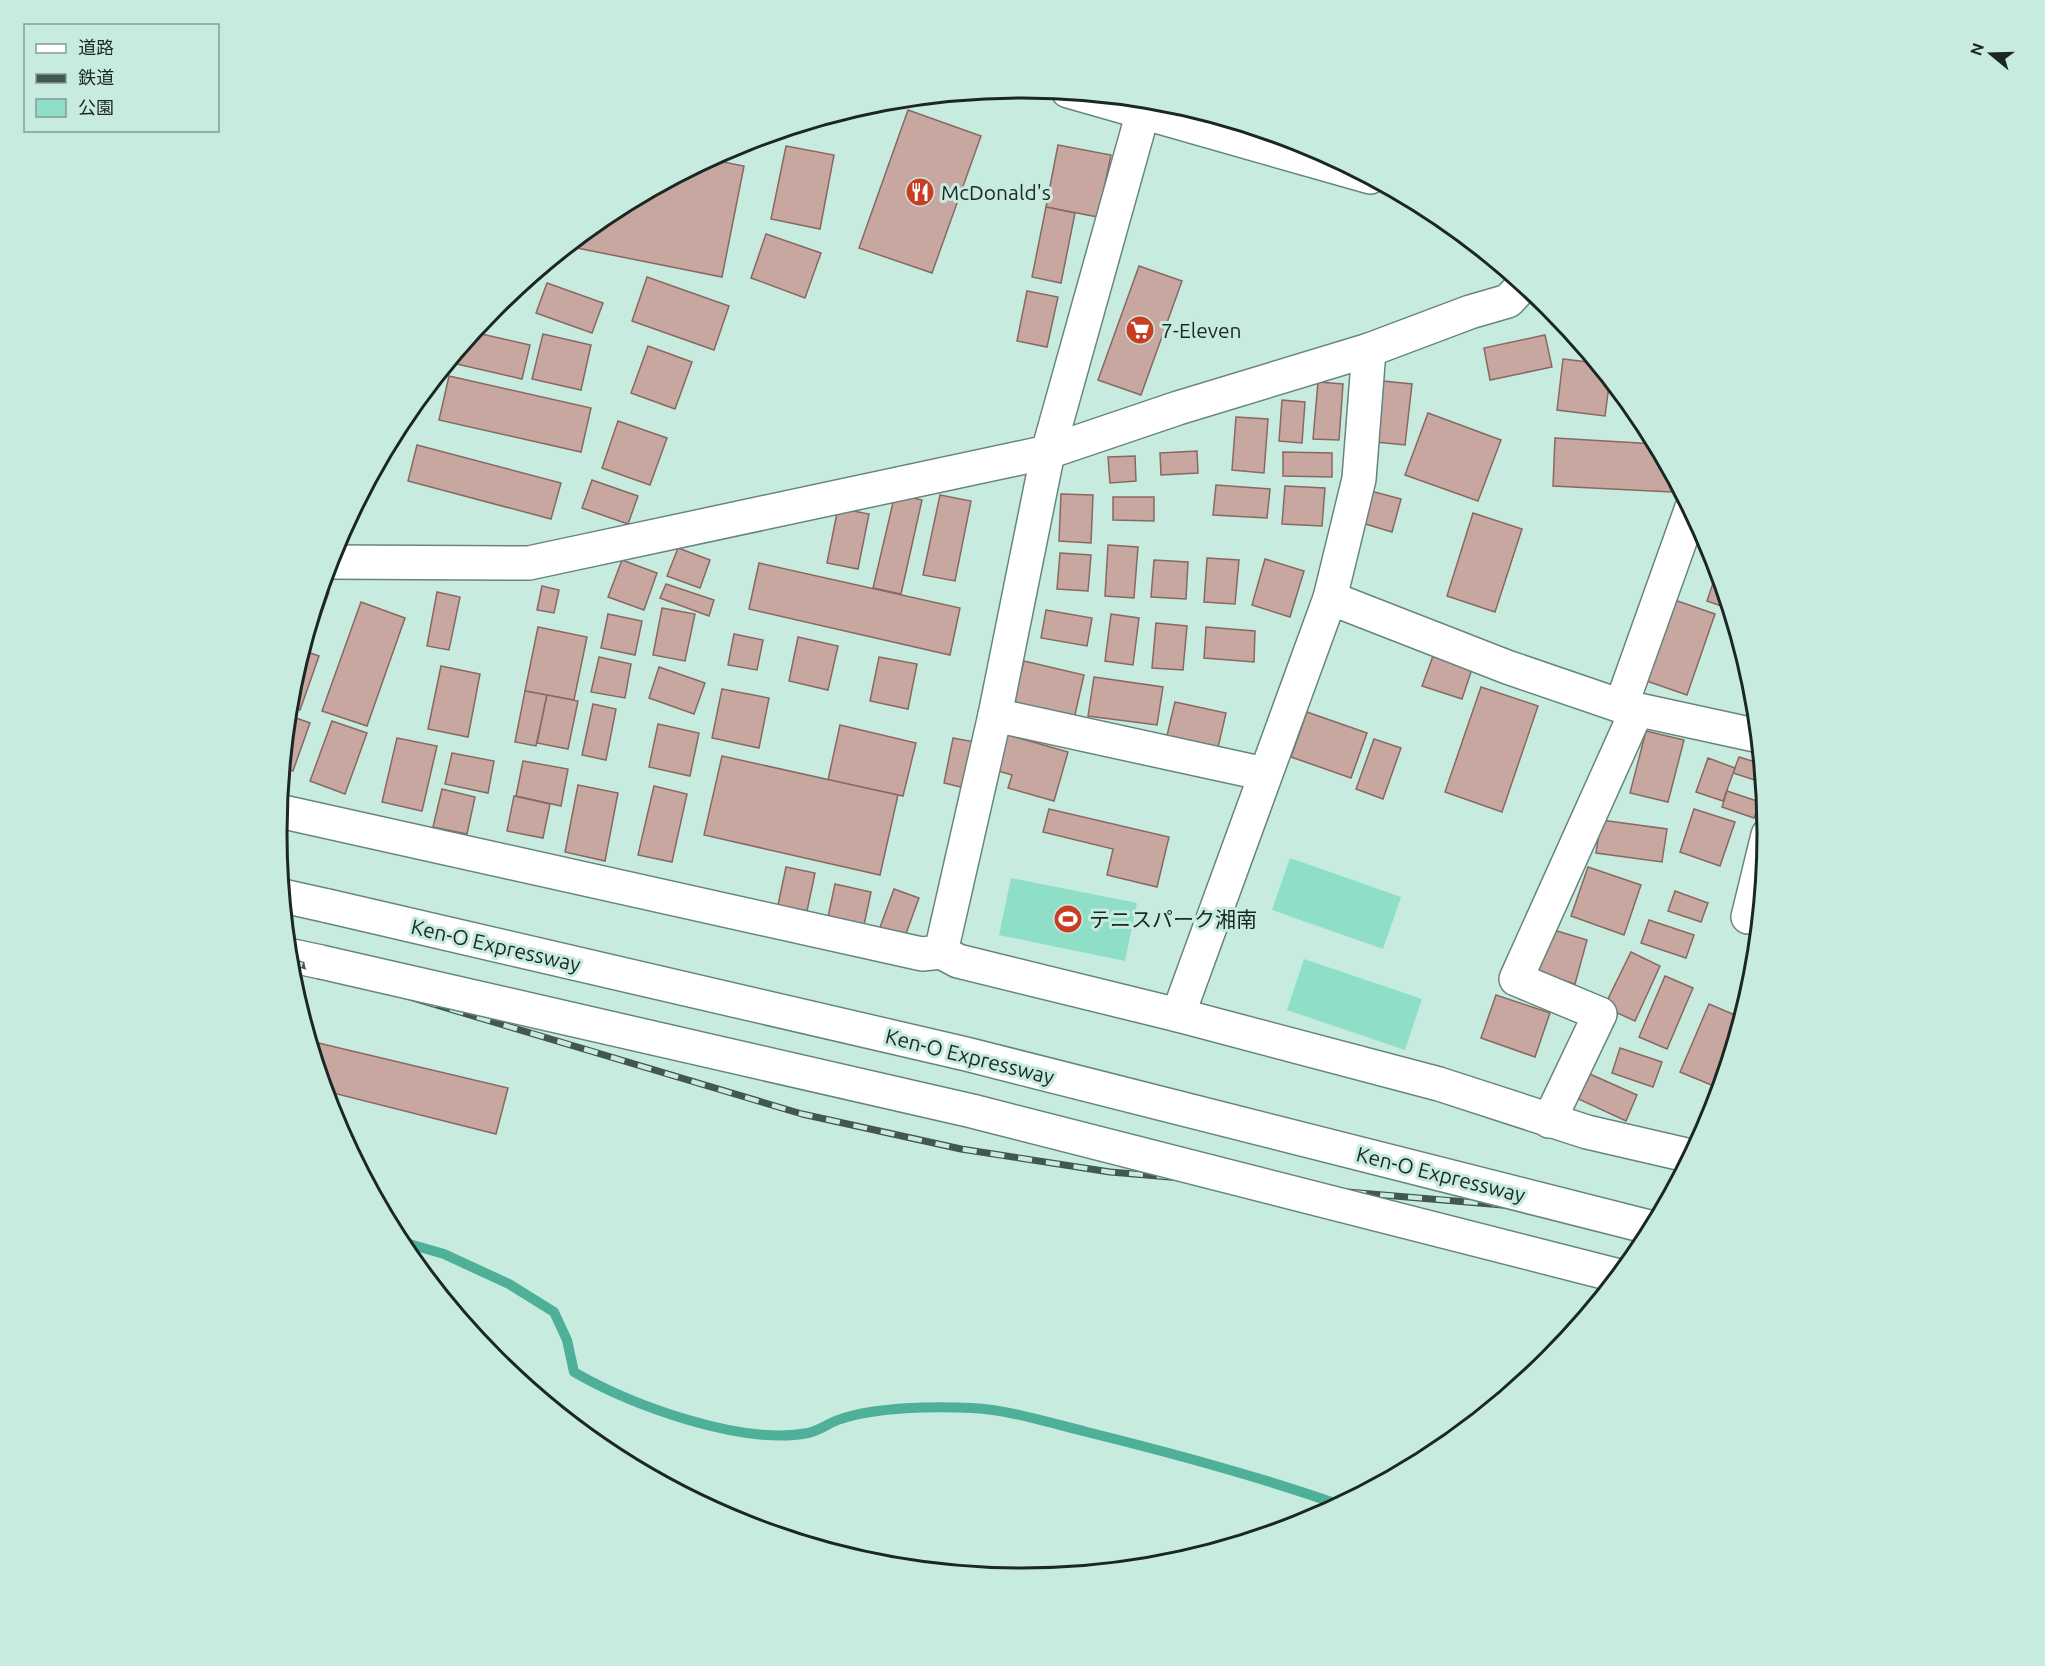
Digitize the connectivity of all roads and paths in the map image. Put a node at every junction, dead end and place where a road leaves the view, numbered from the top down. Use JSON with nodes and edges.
{"nodes":[{"id":1,"x":1150,"y":109,"type":"edge"},
{"id":2,"x":1152,"y":110,"type":"edge"},
{"id":3,"x":1329,"y":164,"type":"edge"},
{"id":4,"x":1518,"y":290,"type":"edge"},
{"id":5,"x":1369,"y":350,"type":"junction"},
{"id":6,"x":1048,"y":452,"type":"junction"},
{"id":7,"x":1688,"y":521,"type":"edge"},
{"id":8,"x":339,"y":562,"type":"edge"},
{"id":9,"x":1330,"y":598,"type":"junction"},
{"id":10,"x":1629,"y":708,"type":"junction"},
{"id":11,"x":995,"y":714,"type":"junction"},
{"id":12,"x":1752,"y":734,"type":"edge"},
{"id":13,"x":1265,"y":774,"type":"junction"},
{"id":14,"x":288,"y":813,"type":"edge"},
{"id":15,"x":1756,"y":885,"type":"edge"},
{"id":16,"x":290,"y":898,"type":"edge"},
{"id":17,"x":1748,"y":916,"type":"dead end"},
{"id":18,"x":941,"y":952,"type":"junction"},
{"id":19,"x":298,"y":957,"type":"edge"},
{"id":20,"x":1178,"y":1015,"type":"junction"},
{"id":21,"x":1549,"y":1121,"type":"junction"},
{"id":22,"x":1684,"y":1154,"type":"edge"},
{"id":23,"x":1644,"y":1226,"type":"edge"},
{"id":24,"x":1611,"y":1274,"type":"edge"}],
"edges":[{"from":1,"to":6,"type":"main road"},
{"from":2,"to":3,"type":"main road"},
{"from":4,"to":5,"type":"main road"},
{"from":5,"to":6,"type":"main road"},
{"from":5,"to":9,"type":"main road"},
{"from":6,"to":8,"type":"main road"},
{"from":6,"to":11,"type":"main road"},
{"from":7,"to":10,"type":"main road"},
{"from":9,"to":10,"type":"main road"},
{"from":9,"to":13,"type":"main road"},
{"from":10,"to":12,"type":"main road"},
{"from":10,"to":21,"type":"main road"},
{"from":11,"to":13,"type":"main road"},
{"from":11,"to":18,"type":"main road"},
{"from":13,"to":20,"type":"main road"},
{"from":14,"to":18,"type":"main road"},
{"from":15,"to":17,"type":"main road"},
{"from":16,"to":23,"type":"main road","name":"Ken-O Expressway","bridge":true},
{"from":18,"to":20,"type":"main road"},
{"from":19,"to":24,"type":"main road","bridge":true},
{"from":20,"to":21,"type":"main road"},
{"from":21,"to":22,"type":"main road"}]}
